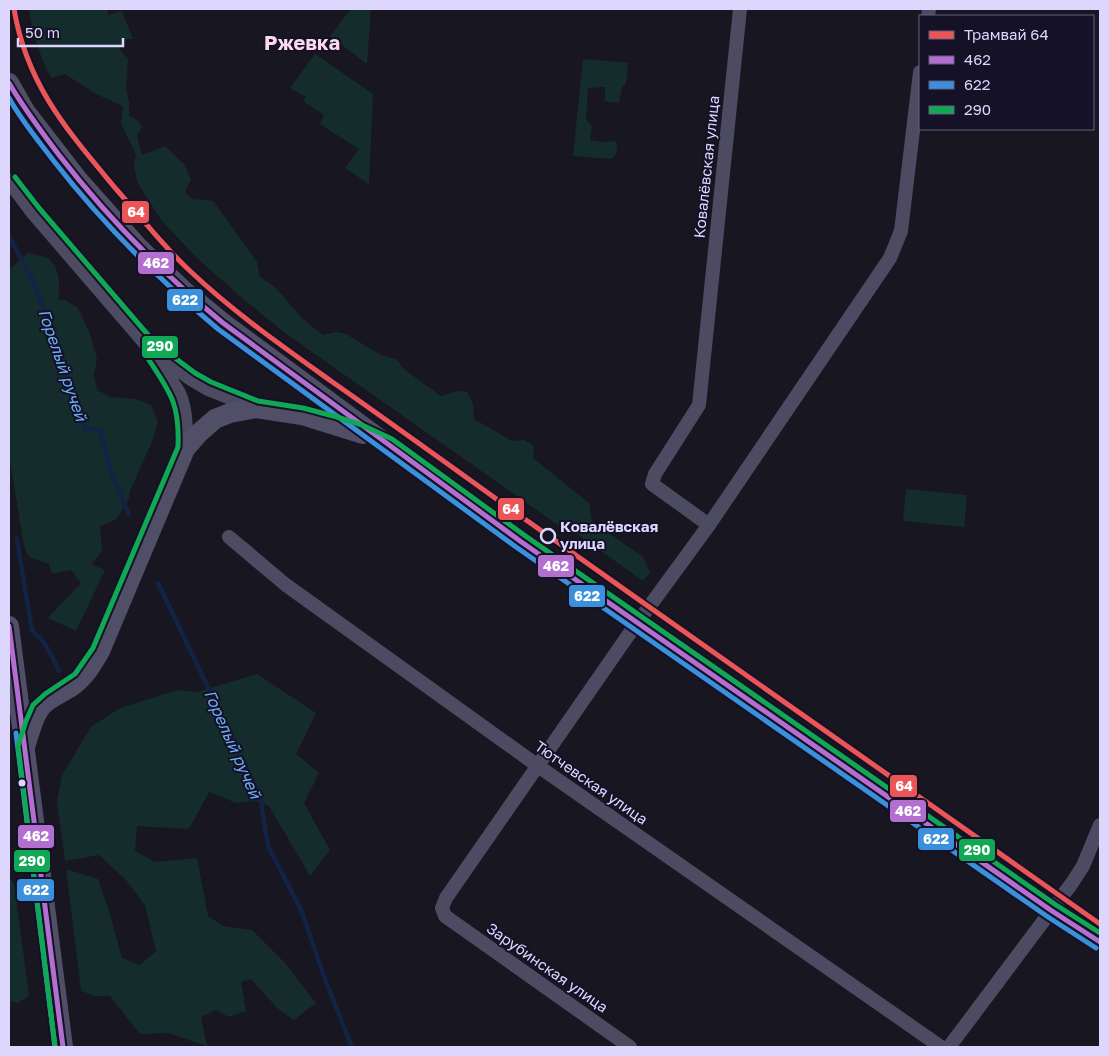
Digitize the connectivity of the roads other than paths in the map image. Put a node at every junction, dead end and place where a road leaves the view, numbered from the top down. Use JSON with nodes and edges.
{"nodes":[{"id":1,"x":740,"y":9,"type":"edge"},
{"id":2,"x":919,"y":80,"type":"edge"},
{"id":3,"x":9,"y":83,"type":"edge"},
{"id":4,"x":9,"y":181,"type":"edge"},
{"id":5,"x":150,"y":350,"type":"junction"},
{"id":6,"x":256,"y":408,"type":"junction"},
{"id":7,"x":388,"y":445,"type":"junction"},
{"id":8,"x":185,"y":448,"type":"junction"},
{"id":9,"x":709,"y":525,"type":"junction"},
{"id":10,"x":229,"y":536,"type":"dead end"},
{"id":11,"x":638,"y":623,"type":"junction"},
{"id":12,"x":9,"y":626,"type":"edge"},
{"id":13,"x":25,"y":747,"type":"junction"},
{"id":14,"x":538,"y":766,"type":"junction"},
{"id":15,"x":1100,"y":825,"type":"edge"},
{"id":16,"x":1052,"y":910,"type":"junction"},
{"id":17,"x":1100,"y":942,"type":"edge"},
{"id":18,"x":63,"y":1047,"type":"edge"},
{"id":19,"x":630,"y":1047,"type":"edge"},
{"id":20,"x":941,"y":1047,"type":"edge"},
{"id":21,"x":949,"y":1047,"type":"edge"}],
"edges":[{"from":1,"to":9,"type":"street","name":"Ковалёвская улица"},
{"from":2,"to":9,"type":"street"},
{"from":3,"to":7,"type":"main road"},
{"from":4,"to":5,"type":"street"},
{"from":5,"to":6,"type":"street"},
{"from":5,"to":8,"type":"street"},
{"from":6,"to":7,"type":"main road"},
{"from":6,"to":8,"type":"main road"},
{"from":7,"to":11,"type":"main road"},
{"from":8,"to":13,"type":"main road"},
{"from":9,"to":11,"type":"street"},
{"from":10,"to":14,"type":"street","name":"Тютчевская улица"},
{"from":11,"to":14,"type":"street"},
{"from":11,"to":16,"type":"main road"},
{"from":12,"to":13,"type":"main road"},
{"from":13,"to":18,"type":"main road"},
{"from":14,"to":19,"type":"street","name":"Зарубинская улица"},
{"from":14,"to":20,"type":"street","name":"Тютчевская улица"},
{"from":15,"to":16,"type":"street"},
{"from":16,"to":17,"type":"main road"},
{"from":16,"to":21,"type":"street"}]}
